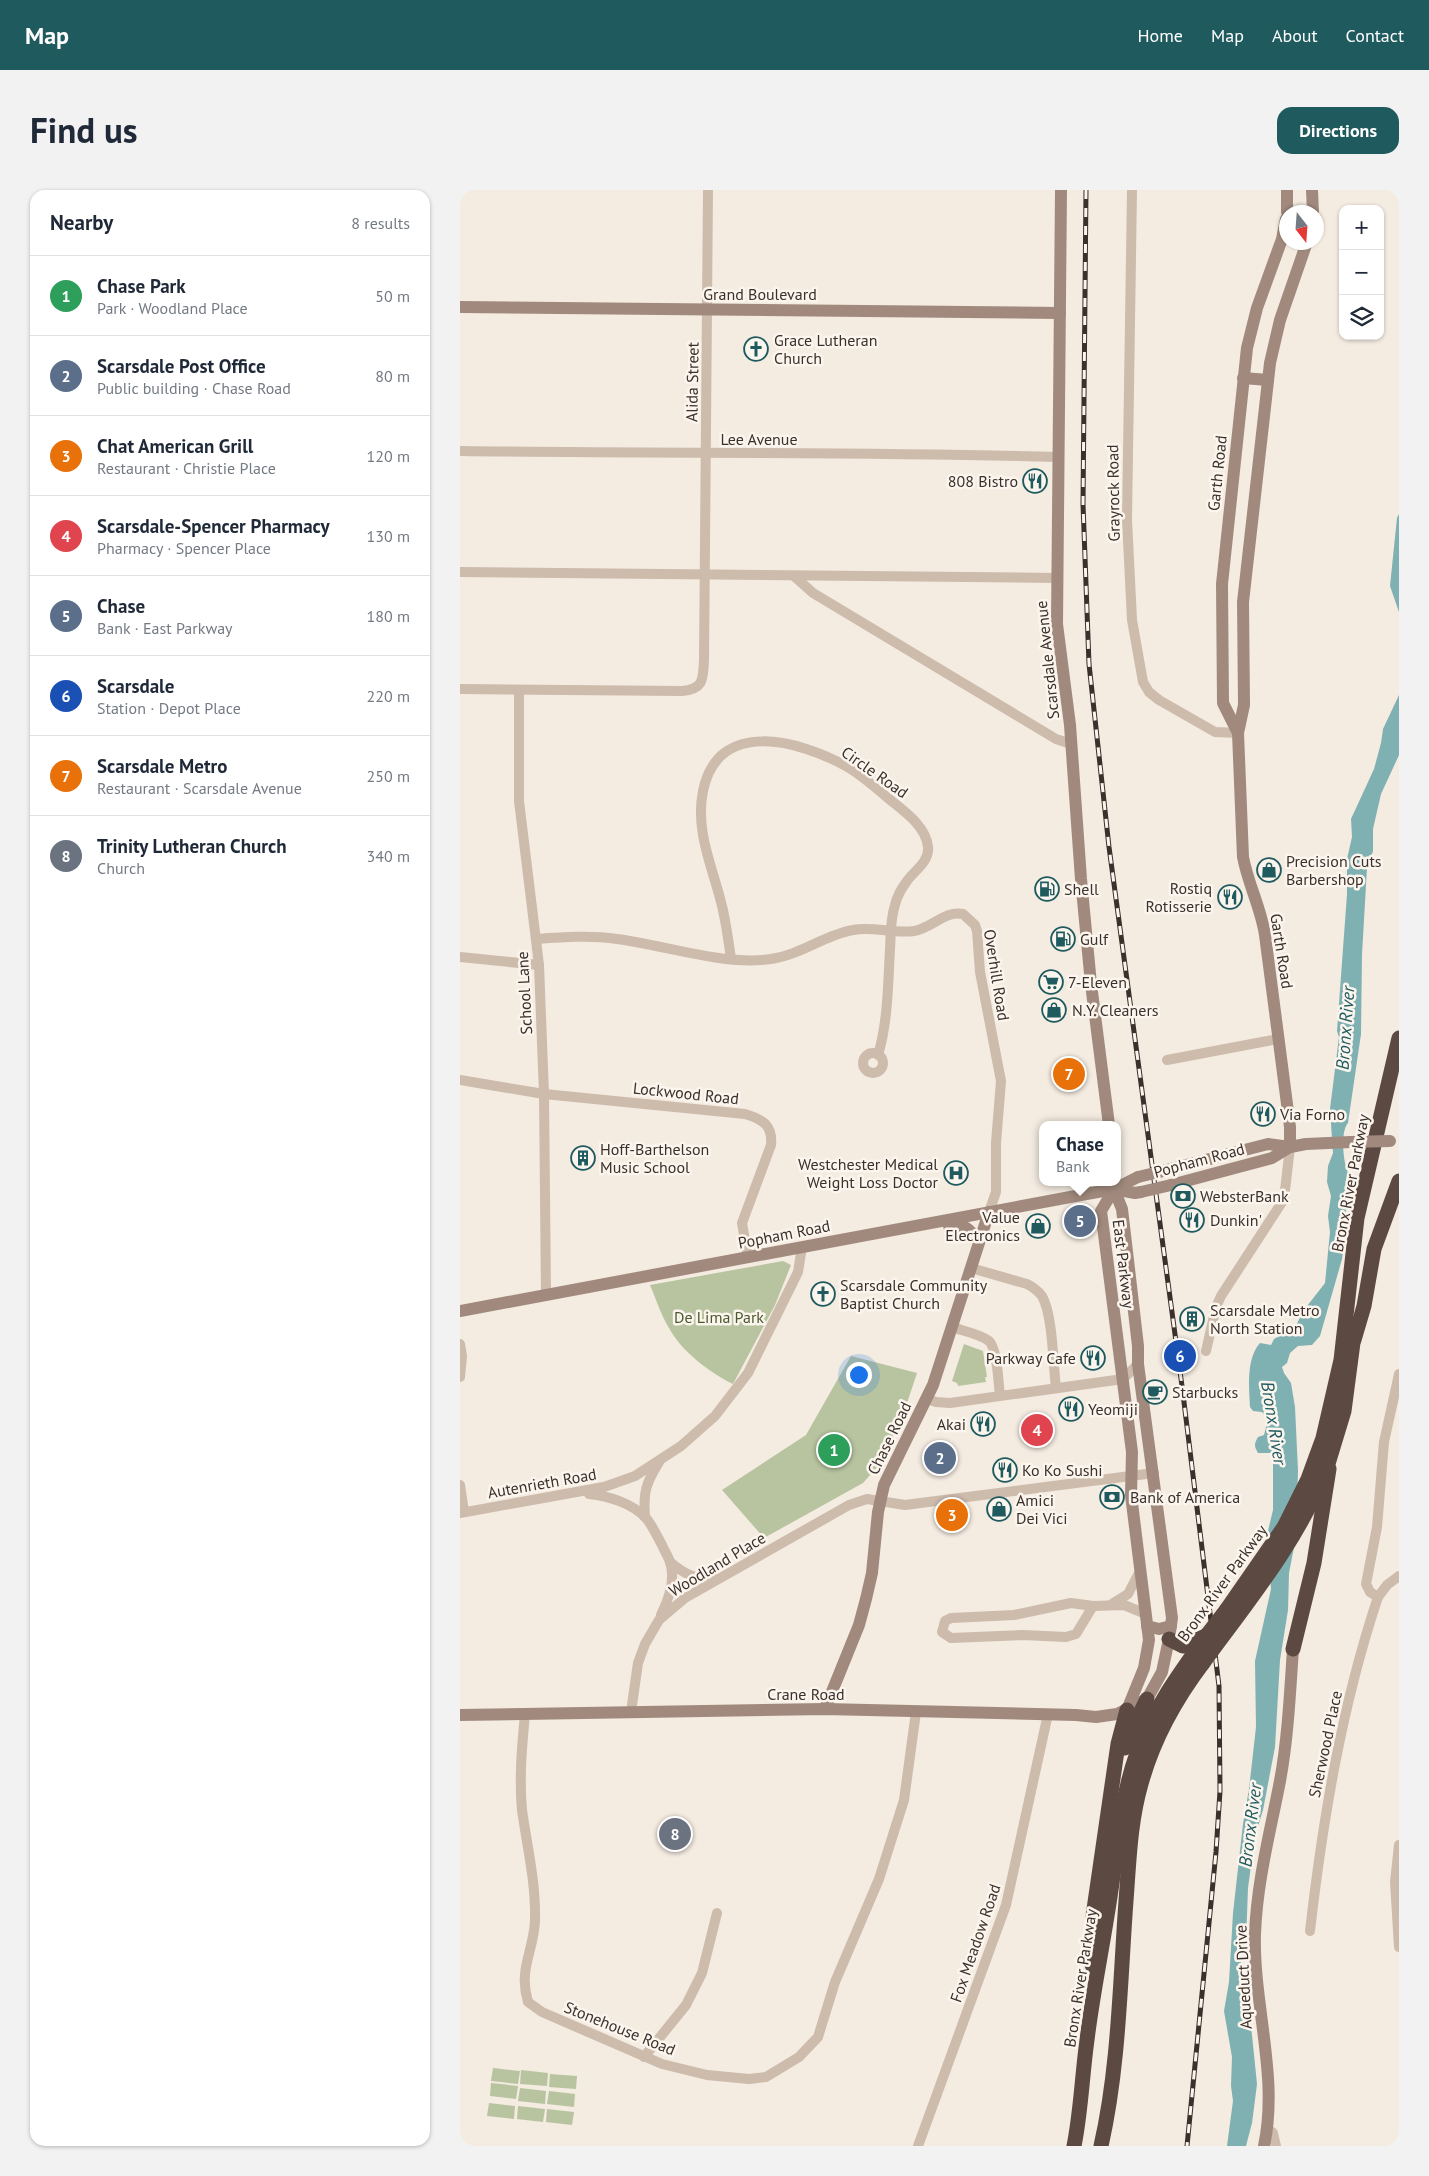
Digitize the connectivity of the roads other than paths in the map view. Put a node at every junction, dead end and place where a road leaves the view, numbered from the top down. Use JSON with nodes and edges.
{"nodes":[{"id":1,"x":708,"y":190,"type":"edge"},
{"id":2,"x":1061,"y":190,"type":"edge"},
{"id":3,"x":1132,"y":190,"type":"edge"},
{"id":4,"x":1287,"y":190,"type":"edge"},
{"id":5,"x":1312,"y":190,"type":"edge"},
{"id":6,"x":1287,"y":205,"type":"edge"},
{"id":7,"x":1313,"y":205,"type":"edge"},
{"id":8,"x":1279,"y":248,"type":"edge"},
{"id":9,"x":1305,"y":250,"type":"edge"},
{"id":10,"x":460,"y":307,"type":"edge"},
{"id":11,"x":708,"y":310,"type":"junction"},
{"id":12,"x":1060,"y":313,"type":"junction"},
{"id":13,"x":1243,"y":378,"type":"junction"},
{"id":14,"x":1268,"y":380,"type":"junction"},
{"id":15,"x":460,"y":451,"type":"edge"},
{"id":16,"x":706,"y":454,"type":"junction"},
{"id":17,"x":1059,"y":457,"type":"junction"},
{"id":18,"x":460,"y":572,"type":"edge"},
{"id":19,"x":705,"y":574,"type":"junction"},
{"id":20,"x":794,"y":576,"type":"junction"},
{"id":21,"x":1057,"y":578,"type":"junction"},
{"id":22,"x":1221,"y":614,"type":"junction"},
{"id":23,"x":1242,"y":615,"type":"junction"},
{"id":24,"x":460,"y":689,"type":"edge"},
{"id":25,"x":519,"y":690,"type":"junction"},
{"id":26,"x":1238,"y":732,"type":"junction"},
{"id":27,"x":1071,"y":744,"type":"junction"},
{"id":28,"x":890,"y":930,"type":"junction"},
{"id":29,"x":537,"y":939,"type":"junction"},
{"id":30,"x":460,"y":957,"type":"edge"},
{"id":31,"x":731,"y":958,"type":"junction"},
{"id":32,"x":539,"y":965,"type":"junction"},
{"id":33,"x":1399,"y":1038,"type":"edge"},
{"id":34,"x":1278,"y":1039,"type":"junction"},
{"id":35,"x":878,"y":1055,"type":"dead end"},
{"id":36,"x":1167,"y":1060,"type":"dead end"},
{"id":37,"x":460,"y":1080,"type":"edge"},
{"id":38,"x":1399,"y":1080,"type":"edge"},
{"id":39,"x":544,"y":1094,"type":"junction"},
{"id":40,"x":1109,"y":1121,"type":"edge"},
{"id":41,"x":1394,"y":1141,"type":"edge"},
{"id":42,"x":1290,"y":1147,"type":"junction"},
{"id":43,"x":1399,"y":1180,"type":"edge"},
{"id":44,"x":1121,"y":1183,"type":"edge"},
{"id":45,"x":1109,"y":1186,"type":"edge"},
{"id":46,"x":1113,"y":1186,"type":"edge"},
{"id":47,"x":1114,"y":1186,"type":"edge"},
{"id":48,"x":1117,"y":1186,"type":"edge"},
{"id":49,"x":989,"y":1212,"type":"junction"},
{"id":50,"x":926,"y":1225,"type":"junction"},
{"id":51,"x":979,"y":1242,"type":"junction"},
{"id":52,"x":802,"y":1248,"type":"junction"},
{"id":53,"x":748,"y":1258,"type":"junction"},
{"id":54,"x":1108,"y":1264,"type":"junction"},
{"id":55,"x":1130,"y":1266,"type":"junction"},
{"id":56,"x":971,"y":1268,"type":"junction"},
{"id":57,"x":546,"y":1296,"type":"junction"},
{"id":58,"x":460,"y":1312,"type":"edge"},
{"id":59,"x":952,"y":1327,"type":"junction"},
{"id":60,"x":1354,"y":1340,"type":"junction"},
{"id":61,"x":460,"y":1344,"type":"edge"},
{"id":62,"x":1206,"y":1351,"type":"dead end"},
{"id":63,"x":1138,"y":1364,"type":"junction"},
{"id":64,"x":1399,"y":1374,"type":"edge"},
{"id":65,"x":460,"y":1377,"type":"edge"},
{"id":66,"x":1124,"y":1385,"type":"junction"},
{"id":67,"x":1142,"y":1387,"type":"junction"},
{"id":68,"x":1056,"y":1388,"type":"junction"},
{"id":69,"x":1000,"y":1395,"type":"junction"},
{"id":70,"x":927,"y":1399,"type":"junction"},
{"id":71,"x":660,"y":1461,"type":"junction"},
{"id":72,"x":1324,"y":1462,"type":"junction"},
{"id":73,"x":1154,"y":1474,"type":"junction"},
{"id":74,"x":1132,"y":1476,"type":"junction"},
{"id":75,"x":460,"y":1485,"type":"edge"},
{"id":76,"x":578,"y":1494,"type":"junction"},
{"id":77,"x":880,"y":1500,"type":"junction"},
{"id":78,"x":462,"y":1513,"type":"edge"},
{"id":79,"x":645,"y":1517,"type":"junction"},
{"id":80,"x":670,"y":1562,"type":"junction"},
{"id":81,"x":1140,"y":1571,"type":"junction"},
{"id":82,"x":1399,"y":1576,"type":"edge"},
{"id":83,"x":716,"y":1579,"type":"junction"},
{"id":84,"x":1378,"y":1597,"type":"junction"},
{"id":85,"x":1111,"y":1604,"type":"junction"},
{"id":86,"x":1093,"y":1606,"type":"junction"},
{"id":87,"x":659,"y":1620,"type":"junction"},
{"id":88,"x":1147,"y":1625,"type":"junction"},
{"id":89,"x":1170,"y":1633,"type":"junction"},
{"id":90,"x":1203,"y":1639,"type":"junction"},
{"id":91,"x":1293,"y":1649,"type":"joint"},
{"id":92,"x":1140,"y":1697,"type":"junction"},
{"id":93,"x":825,"y":1709,"type":"junction"},
{"id":94,"x":1127,"y":1710,"type":"junction"},
{"id":95,"x":631,"y":1712,"type":"junction"},
{"id":96,"x":916,"y":1712,"type":"junction"},
{"id":97,"x":525,"y":1714,"type":"junction"},
{"id":98,"x":1048,"y":1714,"type":"junction"},
{"id":99,"x":460,"y":1715,"type":"edge"},
{"id":100,"x":1076,"y":1715,"type":"junction"},
{"id":101,"x":1113,"y":1786,"type":"junction"},
{"id":102,"x":1399,"y":1845,"type":"edge"},
{"id":103,"x":1397,"y":1882,"type":"edge"},
{"id":104,"x":1097,"y":1901,"type":"junction"},
{"id":105,"x":717,"y":1913,"type":"dead end"},
{"id":106,"x":1310,"y":1931,"type":"dead end"},
{"id":107,"x":1104,"y":1940,"type":"junction"},
{"id":108,"x":1399,"y":1947,"type":"edge"},
{"id":109,"x":1094,"y":1990,"type":"junction"},
{"id":110,"x":1119,"y":1992,"type":"junction"},
{"id":111,"x":644,"y":2057,"type":"junction"},
{"id":112,"x":1266,"y":2127,"type":"junction"},
{"id":113,"x":918,"y":2146,"type":"edge"},
{"id":114,"x":1074,"y":2146,"type":"edge"},
{"id":115,"x":1101,"y":2146,"type":"edge"},
{"id":116,"x":1264,"y":2146,"type":"edge"},
{"id":117,"x":1276,"y":2146,"type":"edge"}],
"edges":[{"from":1,"to":11,"type":"street","name":"Alida Street"},
{"from":2,"to":12,"type":"street","name":"Scarsdale Avenue"},
{"from":3,"to":26,"type":"street","name":"Grayrock Road"},
{"from":4,"to":6,"type":"street"},
{"from":5,"to":7,"type":"street"},
{"from":8,"to":13,"type":"street","name":"Garth Road"},
{"from":9,"to":14,"type":"street","name":"Garth Road"},
{"from":10,"to":11,"type":"street","name":"Grand Boulevard"},
{"from":11,"to":12,"type":"street","name":"Grand Boulevard"},
{"from":11,"to":16,"type":"street","name":"Alida Street"},
{"from":12,"to":17,"type":"street","name":"Scarsdale Avenue"},
{"from":13,"to":14,"type":"street"},
{"from":13,"to":22,"type":"street","name":"Garth Road"},
{"from":14,"to":23,"type":"street","name":"Garth Road"},
{"from":15,"to":16,"type":"street","name":"Lee Avenue"},
{"from":16,"to":17,"type":"street","name":"Lee Avenue"},
{"from":16,"to":19,"type":"street","name":"Alida Street"},
{"from":17,"to":21,"type":"street","name":"Scarsdale Avenue"},
{"from":18,"to":19,"type":"street"},
{"from":19,"to":20,"type":"street"},
{"from":19,"to":25,"type":"street","name":"Alida Street"},
{"from":20,"to":21,"type":"street"},
{"from":20,"to":27,"type":"street"},
{"from":21,"to":27,"type":"street","name":"Scarsdale Avenue"},
{"from":22,"to":23,"type":"street"},
{"from":22,"to":26,"type":"street","name":"Garth Road"},
{"from":23,"to":26,"type":"street","name":"Garth Road"},
{"from":24,"to":25,"type":"street"},
{"from":25,"to":29,"type":"street","name":"School Lane"},
{"from":26,"to":34,"type":"street","name":"Garth Road"},
{"from":27,"to":40,"type":"street","name":"Scarsdale Avenue"},
{"from":28,"to":31,"type":"street","name":"Overhill Road"},
{"from":28,"to":31,"type":"street","name":"Circle Road"},
{"from":28,"to":35,"type":"street","name":"Circle Road"},
{"from":28,"to":49,"type":"street","name":"Overhill Road"},
{"from":29,"to":31,"type":"street","name":"Overhill Road"},
{"from":29,"to":32,"type":"street","name":"School Lane"},
{"from":30,"to":32,"type":"street"},
{"from":32,"to":39,"type":"street","name":"School Lane"},
{"from":33,"to":72,"type":"highway","name":"Bronx River Parkway"},
{"from":34,"to":36,"type":"street"},
{"from":34,"to":42,"type":"street","name":"Garth Road"},
{"from":37,"to":39,"type":"street","name":"Lockwood Road"},
{"from":38,"to":60,"type":"highway","name":"Bronx River Parkway"},
{"from":39,"to":53,"type":"street","name":"Lockwood Road"},
{"from":39,"to":57,"type":"street","name":"School Lane"},
{"from":41,"to":42,"type":"street","name":"Popham Road","bridge":true},
{"from":42,"to":44,"type":"street","name":"Popham Road","bridge":true},
{"from":42,"to":48,"type":"street","name":"Popham Road","bridge":true},
{"from":42,"to":62,"type":"street"},
{"from":43,"to":60,"type":"highway"},
{"from":45,"to":49,"type":"street","name":"Popham Road"},
{"from":46,"to":54,"type":"street","name":"East Parkway"},
{"from":47,"to":55,"type":"street","name":"East Parkway"},
{"from":49,"to":50,"type":"street","name":"Popham Road"},
{"from":49,"to":51,"type":"street","name":"Chase Road"},
{"from":50,"to":51,"type":"street"},
{"from":50,"to":52,"type":"street","name":"Popham Road"},
{"from":51,"to":56,"type":"street","name":"Chase Road"},
{"from":52,"to":53,"type":"street","name":"Popham Road"},
{"from":52,"to":71,"type":"street","name":"Autenrieth Road"},
{"from":53,"to":57,"type":"street","name":"Popham Road"},
{"from":54,"to":55,"type":"street"},
{"from":54,"to":66,"type":"street","name":"East Parkway"},
{"from":55,"to":63,"type":"street","name":"East Parkway"},
{"from":56,"to":59,"type":"street","name":"Chase Road"},
{"from":56,"to":68,"type":"street"},
{"from":57,"to":58,"type":"street","name":"Popham Road"},
{"from":59,"to":69,"type":"street"},
{"from":59,"to":70,"type":"street","name":"Chase Road"},
{"from":60,"to":72,"type":"highway","name":"Bronx River Parkway"},
{"from":61,"to":65,"type":"street"},
{"from":63,"to":66,"type":"street"},
{"from":63,"to":67,"type":"street","name":"East Parkway"},
{"from":64,"to":84,"type":"street"},
{"from":66,"to":67,"type":"street"},
{"from":66,"to":68,"type":"street"},
{"from":66,"to":74,"type":"street","name":"East Parkway"},
{"from":67,"to":73,"type":"street","name":"East Parkway"},
{"from":68,"to":69,"type":"street"},
{"from":69,"to":70,"type":"street"},
{"from":70,"to":77,"type":"street","name":"Chase Road"},
{"from":71,"to":76,"type":"street","name":"Autenrieth Road"},
{"from":71,"to":79,"type":"street"},
{"from":72,"to":90,"type":"highway","name":"Bronx River Parkway","bridge":true},
{"from":72,"to":91,"type":"highway"},
{"from":72,"to":110,"type":"highway","name":"Bronx River Parkway","bridge":true},
{"from":73,"to":74,"type":"street","name":"Woodland Place"},
{"from":73,"to":89,"type":"street","name":"East Parkway"},
{"from":74,"to":77,"type":"street","name":"Woodland Place"},
{"from":74,"to":81,"type":"street","name":"East Parkway"},
{"from":75,"to":78,"type":"street"},
{"from":76,"to":78,"type":"street","name":"Autenrieth Road"},
{"from":76,"to":79,"type":"street"},
{"from":77,"to":83,"type":"street","name":"Woodland Place"},
{"from":77,"to":93,"type":"street","name":"Chase Road"},
{"from":79,"to":80,"type":"street"},
{"from":80,"to":83,"type":"street"},
{"from":80,"to":87,"type":"street"},
{"from":81,"to":85,"type":"street"},
{"from":81,"to":88,"type":"street","name":"East Parkway"},
{"from":82,"to":84,"type":"street","name":"Sherwood Place"},
{"from":83,"to":87,"type":"street","name":"Woodland Place"},
{"from":84,"to":106,"type":"street","name":"Sherwood Place"},
{"from":85,"to":86,"type":"street"},
{"from":85,"to":88,"type":"street"},
{"from":86,"to":86,"type":"street"},
{"from":87,"to":95,"type":"street","name":"Woodland Place"},
{"from":88,"to":89,"type":"street"},
{"from":88,"to":92,"type":"street","name":"East Parkway"},
{"from":89,"to":90,"type":"highway"},
{"from":89,"to":92,"type":"street","name":"East Parkway"},
{"from":90,"to":107,"type":"highway","name":"Bronx River Parkway"},
{"from":91,"to":112,"type":"street","name":"Aqueduct Drive"},
{"from":92,"to":94,"type":"street","name":"Crane Road"},
{"from":92,"to":100,"type":"street"},
{"from":92,"to":101,"type":"highway"},
{"from":93,"to":95,"type":"street","name":"Crane Road"},
{"from":93,"to":96,"type":"street","name":"Crane Road"},
{"from":94,"to":100,"type":"street","name":"Crane Road"},
{"from":94,"to":101,"type":"highway"},
{"from":95,"to":97,"type":"street","name":"Crane Road"},
{"from":96,"to":98,"type":"street","name":"Crane Road"},
{"from":96,"to":111,"type":"street","name":"Stonehouse Road"},
{"from":97,"to":99,"type":"street","name":"Crane Road"},
{"from":97,"to":111,"type":"street","name":"Stonehouse Road"},
{"from":98,"to":100,"type":"street","name":"Crane Road"},
{"from":98,"to":113,"type":"street","name":"Fox Meadow Road"},
{"from":101,"to":104,"type":"highway"},
{"from":102,"to":103,"type":"street"},
{"from":103,"to":108,"type":"street"},
{"from":104,"to":107,"type":"highway"},
{"from":104,"to":109,"type":"highway"},
{"from":105,"to":111,"type":"street"},
{"from":107,"to":109,"type":"highway","name":"Bronx River Parkway"},
{"from":107,"to":110,"type":"highway"},
{"from":109,"to":114,"type":"highway","name":"Bronx River Parkway"},
{"from":110,"to":115,"type":"highway","name":"Bronx River Parkway"},
{"from":112,"to":116,"type":"street","name":"Aqueduct Drive"},
{"from":112,"to":117,"type":"street","name":"Aqueduct Drive"}]}
